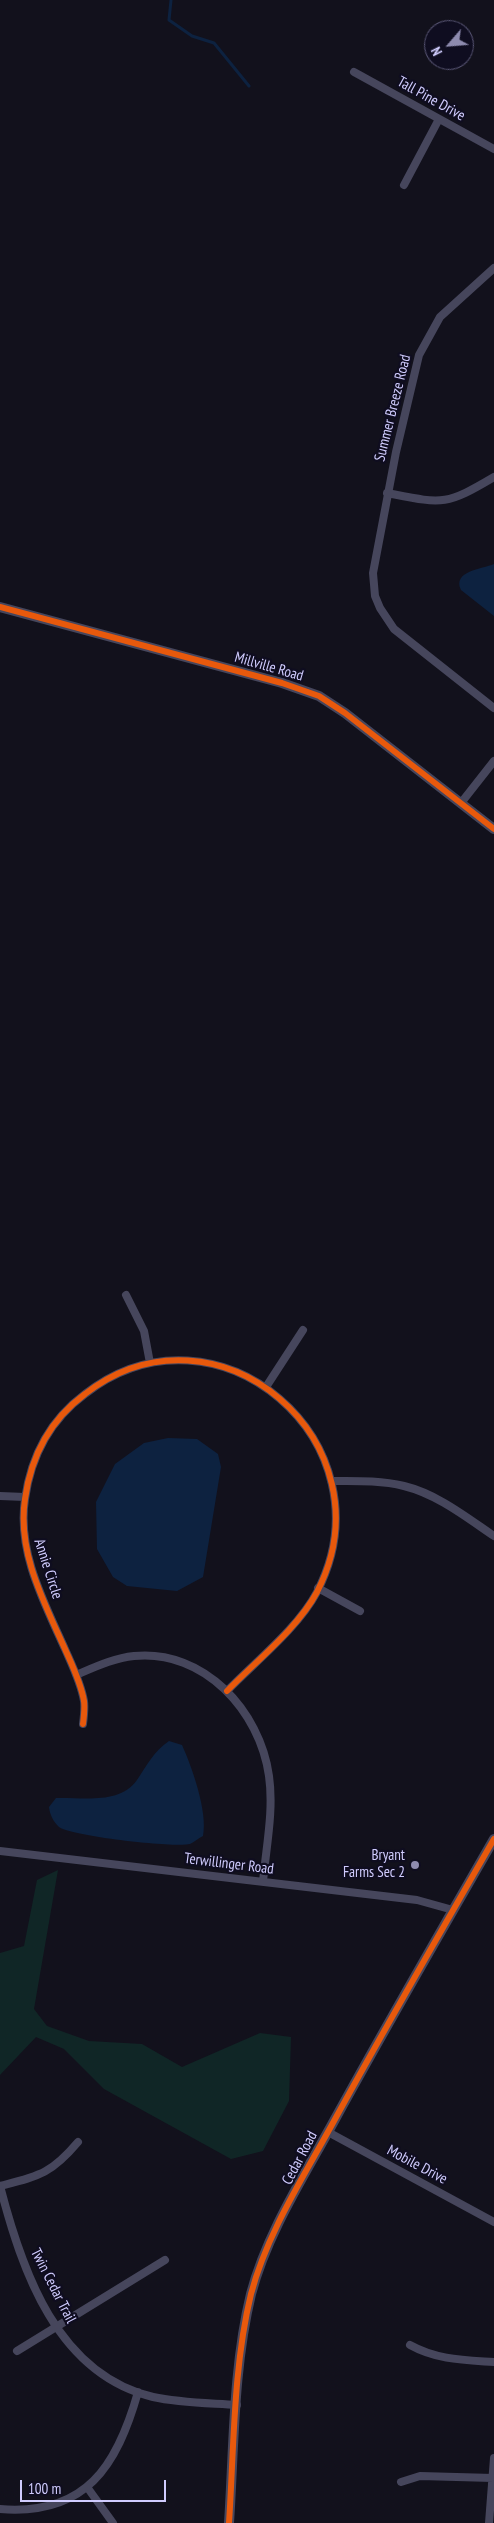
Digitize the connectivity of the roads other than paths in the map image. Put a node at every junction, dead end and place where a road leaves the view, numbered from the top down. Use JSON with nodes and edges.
{"nodes":[{"id":1,"x":354,"y":72,"type":"dead end"},
{"id":2,"x":439,"y":119,"type":"junction"},
{"id":3,"x":494,"y":149,"type":"edge"},
{"id":4,"x":404,"y":185,"type":"dead end"},
{"id":5,"x":494,"y":268,"type":"edge"},
{"id":6,"x":494,"y":477,"type":"edge"},
{"id":7,"x":388,"y":493,"type":"junction"},
{"id":8,"x":0,"y":607,"type":"edge"},
{"id":9,"x":494,"y":708,"type":"edge"},
{"id":10,"x":494,"y":761,"type":"edge"},
{"id":11,"x":461,"y":803,"type":"junction"},
{"id":12,"x":494,"y":829,"type":"edge"},
{"id":13,"x":126,"y":1295,"type":"dead end"},
{"id":14,"x":303,"y":1330,"type":"dead end"},
{"id":15,"x":150,"y":1363,"type":"junction"},
{"id":16,"x":266,"y":1387,"type":"junction"},
{"id":17,"x":331,"y":1480,"type":"junction"},
{"id":18,"x":0,"y":1496,"type":"edge"},
{"id":19,"x":25,"y":1498,"type":"junction"},
{"id":20,"x":494,"y":1536,"type":"edge"},
{"id":21,"x":318,"y":1588,"type":"junction"},
{"id":22,"x":360,"y":1611,"type":"dead end"},
{"id":23,"x":76,"y":1675,"type":"junction"},
{"id":24,"x":227,"y":1691,"type":"junction"},
{"id":25,"x":83,"y":1724,"type":"dead end"},
{"id":26,"x":494,"y":1839,"type":"edge"},
{"id":27,"x":0,"y":1851,"type":"edge"},
{"id":28,"x":263,"y":1882,"type":"junction"},
{"id":29,"x":453,"y":1910,"type":"junction"},
{"id":30,"x":328,"y":2132,"type":"junction"},
{"id":31,"x":78,"y":2142,"type":"dead end"},
{"id":32,"x":494,"y":2222,"type":"edge"},
{"id":33,"x":165,"y":2260,"type":"dead end"},
{"id":34,"x":56,"y":2326,"type":"junction"},
{"id":35,"x":410,"y":2345,"type":"dead end"},
{"id":36,"x":17,"y":2352,"type":"dead end"},
{"id":37,"x":494,"y":2362,"type":"edge"},
{"id":38,"x":138,"y":2392,"type":"junction"},
{"id":39,"x":237,"y":2405,"type":"junction"},
{"id":40,"x":494,"y":2458,"type":"edge"},
{"id":41,"x":493,"y":2478,"type":"junction"},
{"id":42,"x":401,"y":2482,"type":"dead end"},
{"id":43,"x":87,"y":2487,"type":"junction"},
{"id":44,"x":0,"y":2509,"type":"edge"},
{"id":45,"x":113,"y":2523,"type":"edge"},
{"id":46,"x":229,"y":2523,"type":"edge"},
{"id":47,"x":489,"y":2523,"type":"edge"}],
"edges":[{"from":1,"to":2,"type":"street","name":"Tall Pine Drive"},
{"from":2,"to":3,"type":"street","name":"Tall Pine Drive"},
{"from":2,"to":4,"type":"street"},
{"from":5,"to":7,"type":"street","name":"Summer Breeze Road"},
{"from":6,"to":7,"type":"street"},
{"from":7,"to":9,"type":"street","name":"Summer Breeze Road"},
{"from":8,"to":11,"type":"street","name":"Millville Road"},
{"from":10,"to":11,"type":"street"},
{"from":11,"to":12,"type":"street","name":"Millville Road"},
{"from":13,"to":15,"type":"street"},
{"from":14,"to":16,"type":"street"},
{"from":15,"to":16,"type":"street","name":"Annie Circle"},
{"from":15,"to":19,"type":"street","name":"Annie Circle"},
{"from":16,"to":17,"type":"street","name":"Annie Circle"},
{"from":17,"to":20,"type":"street"},
{"from":17,"to":21,"type":"street","name":"Annie Circle"},
{"from":18,"to":19,"type":"street"},
{"from":19,"to":23,"type":"street","name":"Annie Circle"},
{"from":21,"to":22,"type":"street"},
{"from":21,"to":24,"type":"street","name":"Annie Circle"},
{"from":23,"to":24,"type":"street"},
{"from":23,"to":25,"type":"street","name":"Annie Circle"},
{"from":24,"to":28,"type":"street"},
{"from":26,"to":29,"type":"street","name":"Cedar Road"},
{"from":27,"to":28,"type":"street","name":"Terwillinger Road"},
{"from":28,"to":29,"type":"street","name":"Terwillinger Road"},
{"from":29,"to":30,"type":"street","name":"Cedar Road"},
{"from":30,"to":32,"type":"street","name":"Mobile Drive"},
{"from":30,"to":39,"type":"street","name":"Cedar Road"},
{"from":31,"to":34,"type":"street","name":"Twin Cedar Trail"},
{"from":33,"to":34,"type":"street"},
{"from":34,"to":36,"type":"street"},
{"from":34,"to":38,"type":"street","name":"Twin Cedar Trail"},
{"from":35,"to":37,"type":"street"},
{"from":38,"to":39,"type":"street","name":"Twin Cedar Trail"},
{"from":38,"to":43,"type":"street"},
{"from":39,"to":46,"type":"street","name":"Cedar Road"},
{"from":40,"to":41,"type":"street"},
{"from":41,"to":42,"type":"street"},
{"from":41,"to":47,"type":"street"},
{"from":43,"to":44,"type":"street"},
{"from":43,"to":45,"type":"street"}]}
